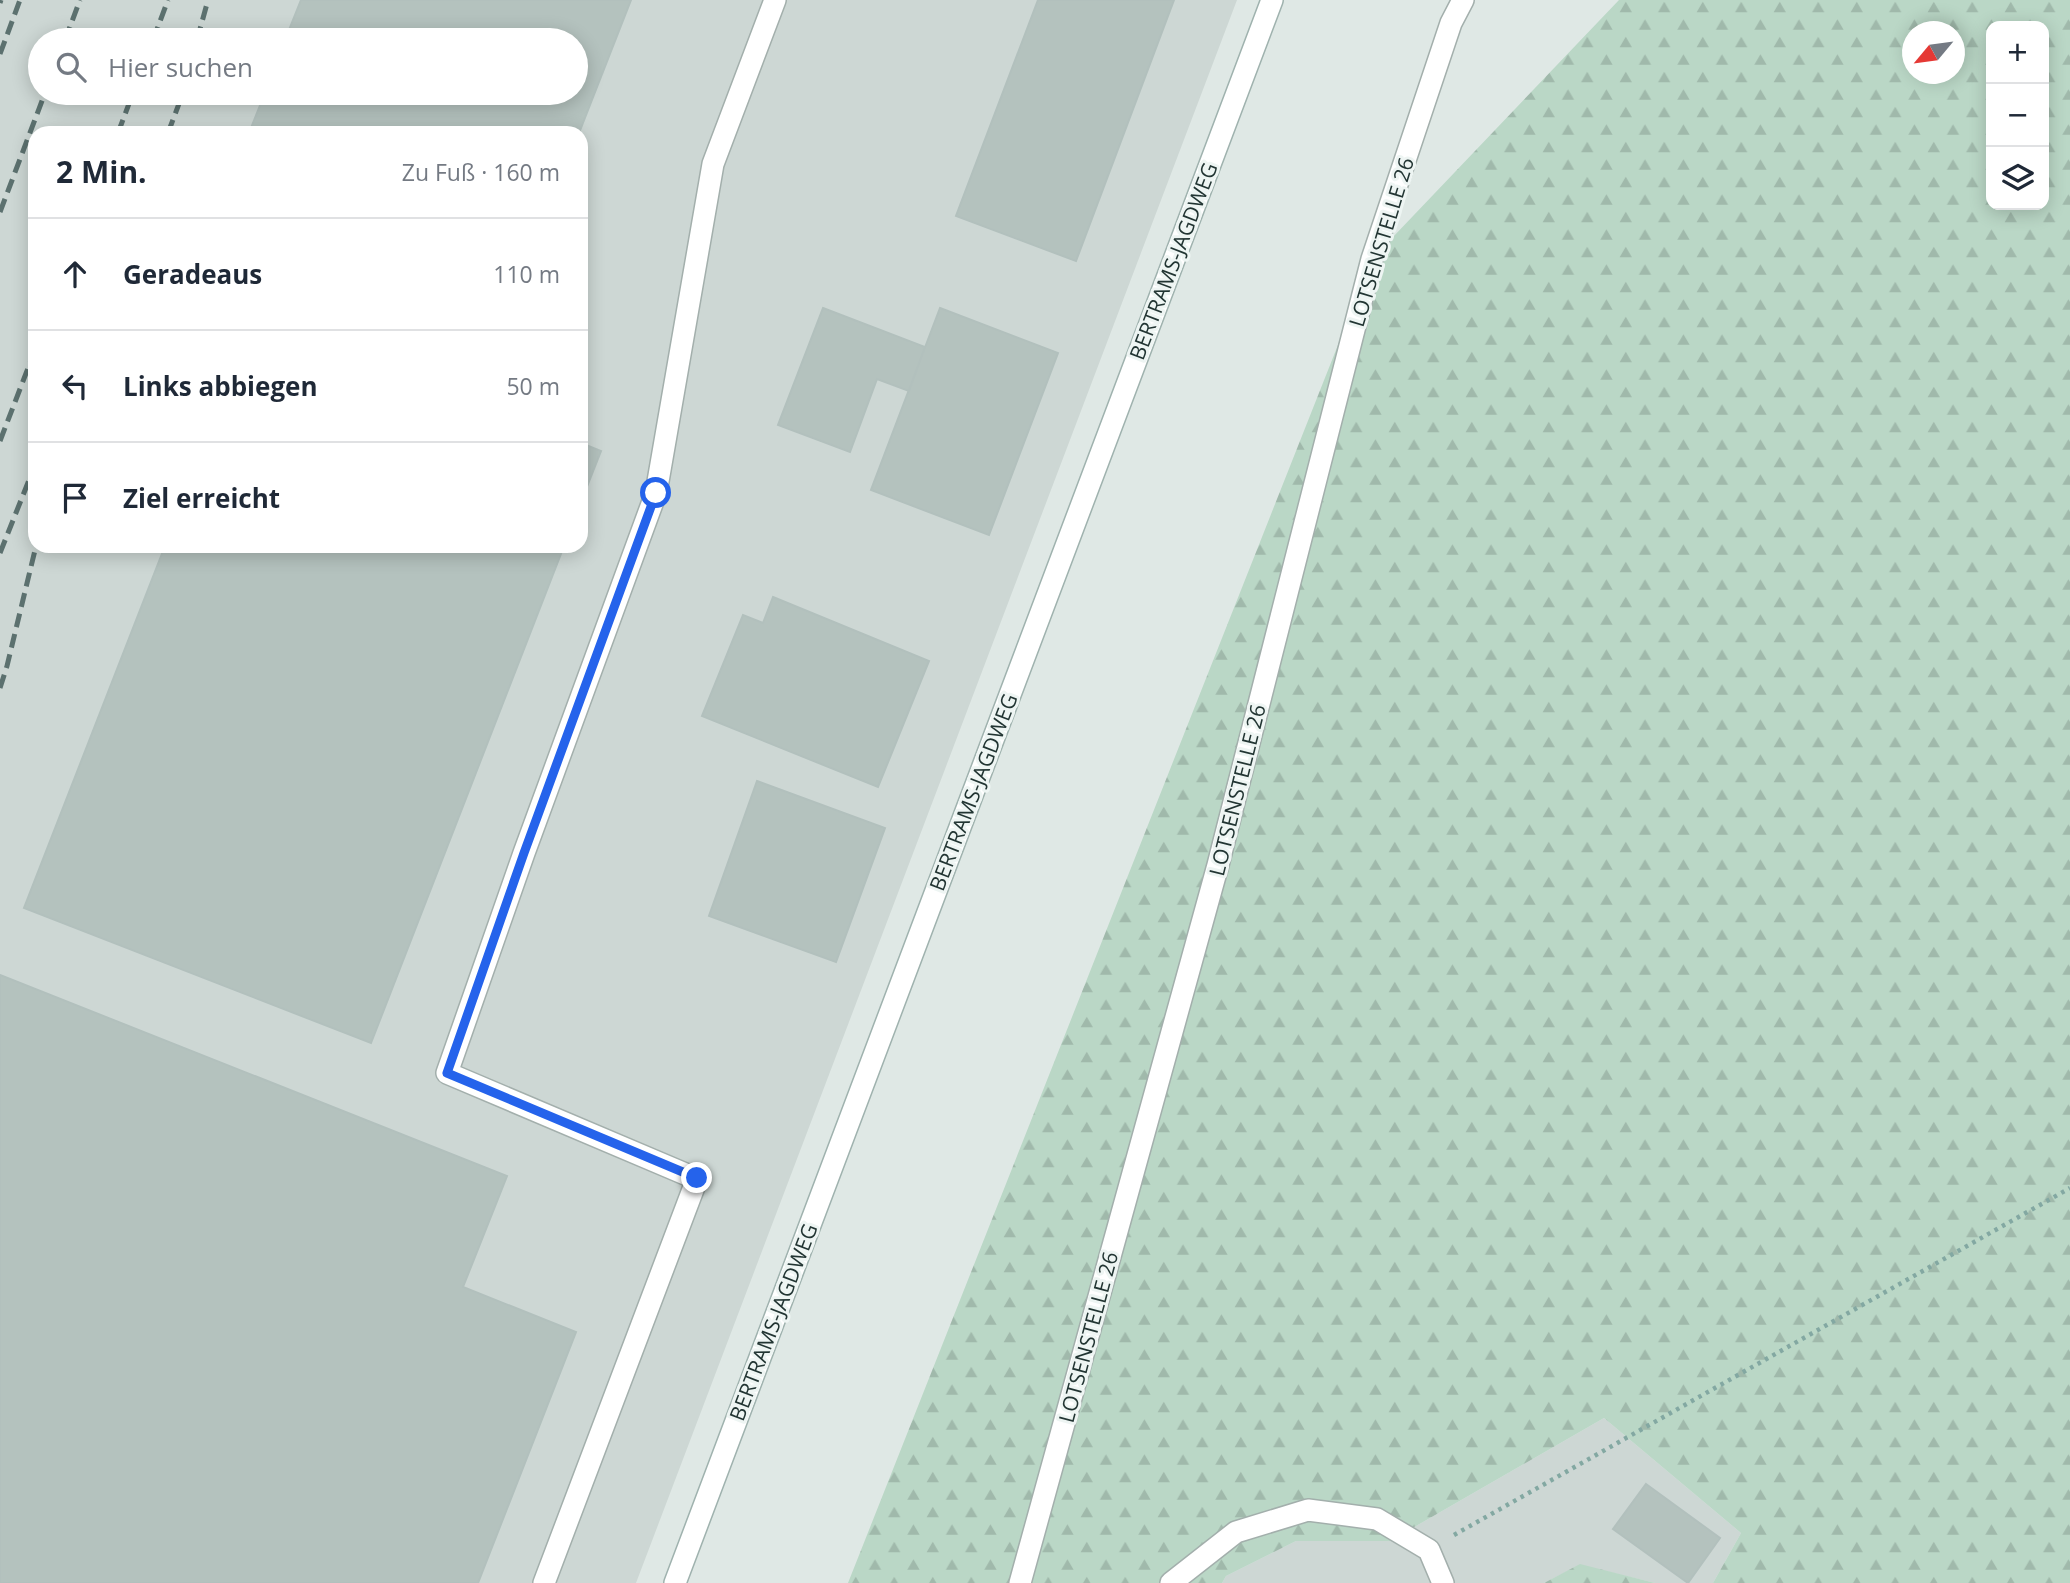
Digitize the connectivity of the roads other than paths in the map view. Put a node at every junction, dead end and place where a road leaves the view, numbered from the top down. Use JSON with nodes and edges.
{"nodes":[{"id":1,"x":775,"y":0,"type":"edge"},
{"id":2,"x":1272,"y":0,"type":"edge"},
{"id":3,"x":1463,"y":0,"type":"edge"},
{"id":4,"x":544,"y":1583,"type":"edge"},
{"id":5,"x":675,"y":1583,"type":"edge"},
{"id":6,"x":1020,"y":1583,"type":"edge"},
{"id":7,"x":1171,"y":1583,"type":"edge"},
{"id":8,"x":1443,"y":1583,"type":"edge"}],
"edges":[{"from":1,"to":4,"type":"main road"},
{"from":2,"to":5,"type":"main road","name":"BERTRAMS-JAGDWEG"},
{"from":3,"to":6,"type":"main road","name":"LOTSENSTELLE 26"},
{"from":7,"to":8,"type":"main road"}]}
